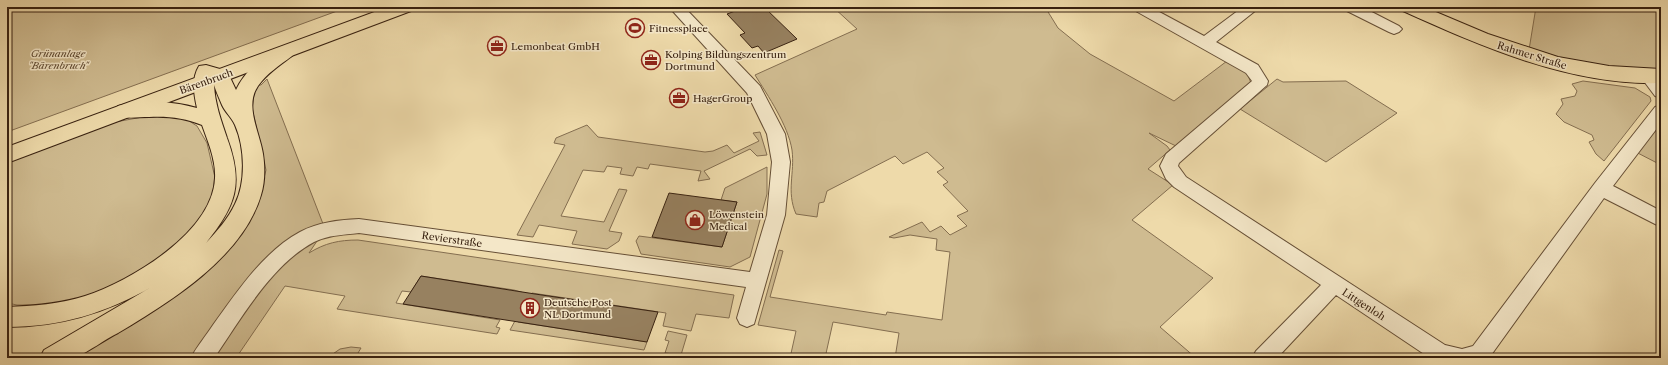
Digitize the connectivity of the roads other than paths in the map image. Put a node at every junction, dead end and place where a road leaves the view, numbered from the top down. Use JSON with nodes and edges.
{"nodes":[{"id":1,"x":380,"y":7,"type":"edge"},
{"id":2,"x":405,"y":7,"type":"edge"},
{"id":3,"x":676,"y":7,"type":"edge"},
{"id":4,"x":1139,"y":7,"type":"edge"},
{"id":5,"x":1253,"y":7,"type":"edge"},
{"id":6,"x":1350,"y":7,"type":"edge"},
{"id":7,"x":1409,"y":7,"type":"edge"},
{"id":8,"x":1394,"y":29,"type":"dead end"},
{"id":9,"x":1205,"y":43,"type":"junction"},
{"id":10,"x":285,"y":52,"type":"junction"},
{"id":11,"x":209,"y":76,"type":"junction"},
{"id":12,"x":1655,"y":76,"type":"edge"},
{"id":13,"x":1661,"y":92,"type":"edge"},
{"id":14,"x":1661,"y":111,"type":"edge"},
{"id":15,"x":125,"y":112,"type":"junction"},
{"id":16,"x":211,"y":121,"type":"junction"},
{"id":17,"x":244,"y":123,"type":"junction"},
{"id":18,"x":7,"y":143,"type":"edge"},
{"id":19,"x":7,"y":155,"type":"edge"},
{"id":20,"x":1601,"y":188,"type":"junction"},
{"id":21,"x":1661,"y":220,"type":"edge"},
{"id":22,"x":758,"y":281,"type":"junction"},
{"id":23,"x":1334,"y":284,"type":"junction"},
{"id":24,"x":7,"y":317,"type":"edge"},
{"id":25,"x":747,"y":318,"type":"dead end"},
{"id":26,"x":53,"y":358,"type":"edge"},
{"id":27,"x":202,"y":358,"type":"edge"},
{"id":28,"x":1263,"y":358,"type":"edge"}],
"edges":[{"from":1,"to":11,"type":"main road","name":"Bärenbruch"},
{"from":2,"to":10,"type":"main road","name":"Bärenbruch"},
{"from":3,"to":22,"type":"street"},
{"from":4,"to":9,"type":"street","name":"Littgenloh"},
{"from":5,"to":9,"type":"street"},
{"from":6,"to":8,"type":"street"},
{"from":7,"to":12,"type":"main road","name":"Rahmer Straße"},
{"from":9,"to":23,"type":"street","name":"Littgenloh"},
{"from":10,"to":11,"type":"main road","name":"Bärenbruch"},
{"from":10,"to":17,"type":"main road"},
{"from":11,"to":15,"type":"main road","name":"Bärenbruch"},
{"from":11,"to":16,"type":"main road"},
{"from":11,"to":17,"type":"main road"},
{"from":11,"to":18,"type":"main road","name":"Bärenbruch"},
{"from":12,"to":13,"type":"street"},
{"from":14,"to":20,"type":"street","name":"Littgenloh"},
{"from":15,"to":16,"type":"main road"},
{"from":15,"to":19,"type":"main road","name":"Bärenbruch"},
{"from":16,"to":24,"type":"main road"},
{"from":17,"to":26,"type":"main road"},
{"from":20,"to":21,"type":"street"},
{"from":20,"to":23,"type":"street","name":"Littgenloh"},
{"from":22,"to":25,"type":"street"},
{"from":22,"to":27,"type":"street","name":"Revierstraße"},
{"from":23,"to":28,"type":"street"}]}
